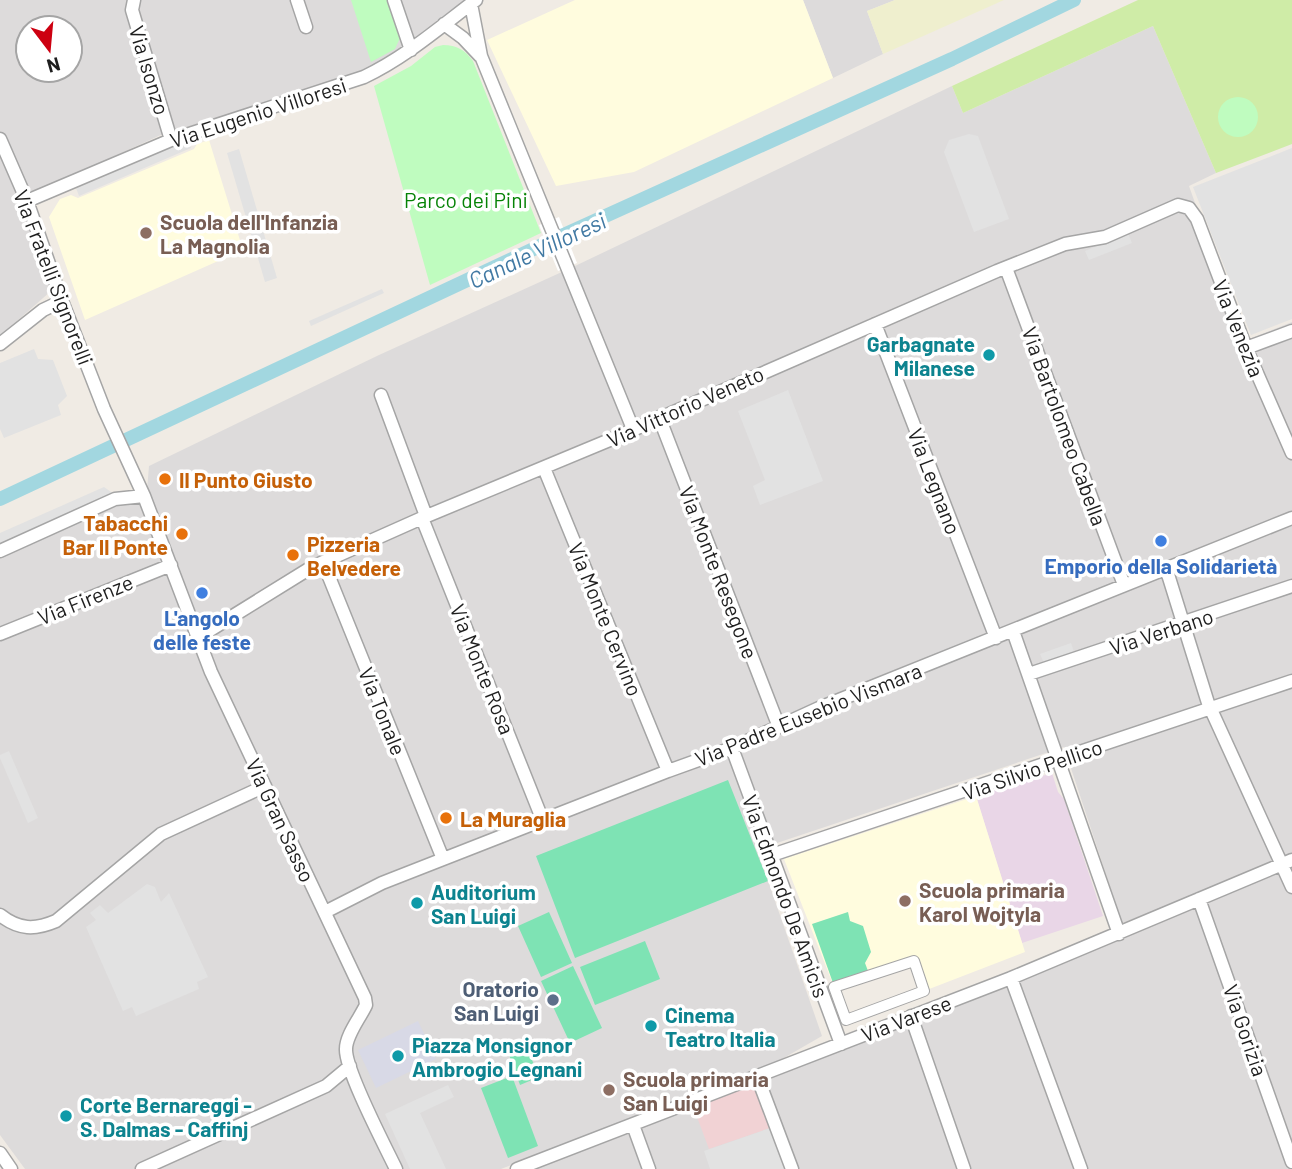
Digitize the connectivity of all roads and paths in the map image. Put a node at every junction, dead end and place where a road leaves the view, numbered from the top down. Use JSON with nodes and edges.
{"nodes":[{"id":1,"x":134,"y":0,"type":"edge"},
{"id":2,"x":297,"y":0,"type":"edge"},
{"id":3,"x":394,"y":0,"type":"edge"},
{"id":4,"x":473,"y":2,"type":"edge"},
{"id":5,"x":444,"y":24,"type":"junction"},
{"id":6,"x":306,"y":27,"type":"dead end"},
{"id":7,"x":411,"y":50,"type":"junction"},
{"id":8,"x":481,"y":56,"type":"junction"},
{"id":9,"x":0,"y":139,"type":"edge"},
{"id":10,"x":171,"y":140,"type":"junction"},
{"id":11,"x":27,"y":201,"type":"junction"},
{"id":12,"x":1184,"y":205,"type":"joint"},
{"id":13,"x":1006,"y":268,"type":"junction"},
{"id":14,"x":62,"y":301,"type":"junction"},
{"id":15,"x":875,"y":324,"type":"junction"},
{"id":16,"x":1292,"y":331,"type":"edge"},
{"id":17,"x":0,"y":344,"type":"edge"},
{"id":18,"x":1246,"y":348,"type":"junction"},
{"id":19,"x":381,"y":396,"type":"dead end"},
{"id":20,"x":659,"y":417,"type":"junction"},
{"id":21,"x":633,"y":429,"type":"junction"},
{"id":22,"x":1292,"y":453,"type":"edge"},
{"id":23,"x":131,"y":467,"type":"joint"},
{"id":24,"x":544,"y":468,"type":"junction"},
{"id":25,"x":144,"y":496,"type":"junction"},
{"id":26,"x":424,"y":517,"type":"junction"},
{"id":27,"x":1292,"y":518,"type":"edge"},
{"id":28,"x":0,"y":551,"type":"edge"},
{"id":29,"x":323,"y":562,"type":"junction"},
{"id":30,"x":171,"y":565,"type":"junction"},
{"id":31,"x":1166,"y":568,"type":"junction"},
{"id":32,"x":1124,"y":585,"type":"junction"},
{"id":33,"x":1292,"y":586,"type":"edge"},
{"id":34,"x":1183,"y":624,"type":"junction"},
{"id":35,"x":1013,"y":631,"type":"junction"},
{"id":36,"x":0,"y":634,"type":"edge"},
{"id":37,"x":199,"y":637,"type":"junction"},
{"id":38,"x":996,"y":638,"type":"junction"},
{"id":39,"x":1029,"y":674,"type":"junction"},
{"id":40,"x":1292,"y":681,"type":"edge"},
{"id":41,"x":1211,"y":709,"type":"junction"},
{"id":42,"x":779,"y":727,"type":"junction"},
{"id":43,"x":732,"y":748,"type":"junction"},
{"id":44,"x":1058,"y":760,"type":"junction"},
{"id":45,"x":668,"y":771,"type":"junction"},
{"id":46,"x":265,"y":786,"type":"junction"},
{"id":47,"x":543,"y":821,"type":"junction"},
{"id":48,"x":772,"y":855,"type":"junction"},
{"id":49,"x":443,"y":859,"type":"junction"},
{"id":50,"x":1287,"y":862,"type":"edge"},
{"id":51,"x":1292,"y":887,"type":"edge"},
{"id":52,"x":1199,"y":899,"type":"junction"},
{"id":53,"x":325,"y":912,"type":"junction"},
{"id":54,"x":0,"y":915,"type":"edge"},
{"id":55,"x":1119,"y":934,"type":"junction"},
{"id":56,"x":1011,"y":978,"type":"junction"},
{"id":57,"x":911,"y":1016,"type":"junction"},
{"id":58,"x":846,"y":1020,"type":"joint"},
{"id":59,"x":841,"y":1044,"type":"junction"},
{"id":60,"x":350,"y":1066,"type":"junction"},
{"id":61,"x":757,"y":1076,"type":"junction"},
{"id":62,"x":326,"y":1086,"type":"junction"},
{"id":63,"x":357,"y":1086,"type":"junction"},
{"id":64,"x":633,"y":1125,"type":"junction"},
{"id":65,"x":0,"y":1153,"type":"edge"},
{"id":66,"x":1292,"y":1162,"type":"edge"},
{"id":67,"x":12,"y":1169,"type":"edge"},
{"id":68,"x":142,"y":1169,"type":"edge"},
{"id":69,"x":396,"y":1169,"type":"edge"},
{"id":70,"x":517,"y":1169,"type":"edge"},
{"id":71,"x":649,"y":1169,"type":"edge"},
{"id":72,"x":792,"y":1169,"type":"edge"},
{"id":73,"x":964,"y":1169,"type":"edge"},
{"id":74,"x":1081,"y":1169,"type":"edge"}],
"edges":[{"from":1,"to":10,"type":"street","name":"Via Isonzo"},
{"from":2,"to":6,"type":"street"},
{"from":3,"to":7,"type":"street"},
{"from":4,"to":5,"type":"street","name":"Via Eugenio Villoresi"},
{"from":4,"to":8,"type":"street"},
{"from":5,"to":7,"type":"street","name":"Via Eugenio Villoresi"},
{"from":5,"to":8,"type":"street"},
{"from":7,"to":10,"type":"street","name":"Via Eugenio Villoresi"},
{"from":8,"to":21,"type":"street"},
{"from":9,"to":11,"type":"street","name":"Via Fratelli Signorelli"},
{"from":10,"to":11,"type":"street","name":"Via Eugenio Villoresi"},
{"from":11,"to":14,"type":"street","name":"Via Fratelli Signorelli"},
{"from":12,"to":13,"type":"street","name":"Via Vittorio Veneto"},
{"from":12,"to":18,"type":"street","name":"Via Venezia"},
{"from":13,"to":15,"type":"street","name":"Via Vittorio Veneto"},
{"from":13,"to":32,"type":"street","name":"Via Bartolomeo Cabella"},
{"from":14,"to":17,"type":"street"},
{"from":14,"to":23,"type":"street","name":"Via Fratelli Signorelli"},
{"from":15,"to":20,"type":"street","name":"Via Vittorio Veneto"},
{"from":15,"to":38,"type":"street","name":"Via Legnano"},
{"from":16,"to":18,"type":"street"},
{"from":18,"to":22,"type":"street","name":"Via Venezia"},
{"from":19,"to":26,"type":"street","name":"Via Monte Rosa"},
{"from":20,"to":21,"type":"street","name":"Via Vittorio Veneto"},
{"from":20,"to":42,"type":"street","name":"Via Monte Resegone"},
{"from":21,"to":24,"type":"street","name":"Via Vittorio Veneto"},
{"from":23,"to":25,"type":"street","name":"Via Gran Sasso"},
{"from":24,"to":26,"type":"street","name":"Via Vittorio Veneto"},
{"from":24,"to":45,"type":"street","name":"Via Monte Cervino"},
{"from":25,"to":28,"type":"street"},
{"from":25,"to":30,"type":"street","name":"Via Gran Sasso"},
{"from":26,"to":29,"type":"street","name":"Via Vittorio Veneto"},
{"from":26,"to":47,"type":"street","name":"Via Monte Rosa"},
{"from":27,"to":31,"type":"street","name":"Via Padre Eusebio Vismara"},
{"from":29,"to":37,"type":"street","name":"Via Vittorio Veneto"},
{"from":29,"to":49,"type":"street","name":"Via Tonale"},
{"from":30,"to":36,"type":"street","name":"Via Firenze"},
{"from":30,"to":37,"type":"street","name":"Via Gran Sasso"},
{"from":31,"to":32,"type":"street","name":"Via Padre Eusebio Vismara"},
{"from":31,"to":34,"type":"street"},
{"from":32,"to":35,"type":"street","name":"Via Padre Eusebio Vismara"},
{"from":33,"to":34,"type":"street","name":"Via Verbano"},
{"from":34,"to":39,"type":"street","name":"Via Verbano"},
{"from":34,"to":41,"type":"street"},
{"from":35,"to":38,"type":"street","name":"Via Padre Eusebio Vismara"},
{"from":35,"to":39,"type":"street"},
{"from":37,"to":46,"type":"street","name":"Via Gran Sasso"},
{"from":38,"to":42,"type":"street","name":"Via Padre Eusebio Vismara"},
{"from":39,"to":44,"type":"street"},
{"from":40,"to":41,"type":"street","name":"Via Silvio Pellico"},
{"from":41,"to":44,"type":"street","name":"Via Silvio Pellico"},
{"from":41,"to":50,"type":"street"},
{"from":42,"to":43,"type":"street","name":"Via Padre Eusebio Vismara"},
{"from":43,"to":45,"type":"street","name":"Via Padre Eusebio Vismara"},
{"from":43,"to":48,"type":"street","name":"Via Edmondo De Amicis"},
{"from":44,"to":48,"type":"street","name":"Via Silvio Pellico"},
{"from":44,"to":55,"type":"street"},
{"from":45,"to":47,"type":"street","name":"Via Padre Eusebio Vismara"},
{"from":46,"to":53,"type":"street","name":"Via Gran Sasso"},
{"from":46,"to":54,"type":"street"},
{"from":47,"to":49,"type":"street","name":"Via Padre Eusebio Vismara"},
{"from":48,"to":59,"type":"street","name":"Via Edmondo De Amicis"},
{"from":49,"to":53,"type":"street","name":"Via Padre Eusebio Vismara"},
{"from":50,"to":51,"type":"street"},
{"from":50,"to":52,"type":"street","name":"Via Varese"},
{"from":52,"to":55,"type":"street","name":"Via Varese"},
{"from":52,"to":66,"type":"street","name":"Via Gorizia"},
{"from":53,"to":60,"type":"street","name":"Via Gran Sasso"},
{"from":55,"to":56,"type":"street","name":"Via Varese"},
{"from":56,"to":57,"type":"street","name":"Via Varese"},
{"from":56,"to":74,"type":"street"},
{"from":57,"to":59,"type":"street","name":"Via Varese"},
{"from":57,"to":73,"type":"street"},
{"from":58,"to":58,"type":"street"},
{"from":59,"to":61,"type":"street","name":"Via Varese"},
{"from":60,"to":62,"type":"street"},
{"from":60,"to":63,"type":"street","name":"Via Gran Sasso"},
{"from":61,"to":64,"type":"street","name":"Via Varese"},
{"from":61,"to":72,"type":"street"},
{"from":62,"to":63,"type":"street"},
{"from":62,"to":68,"type":"street"},
{"from":63,"to":69,"type":"street","name":"Via Gran Sasso"},
{"from":64,"to":70,"type":"street","name":"Via Varese"},
{"from":64,"to":71,"type":"street"},
{"from":65,"to":67,"type":"street"}]}
